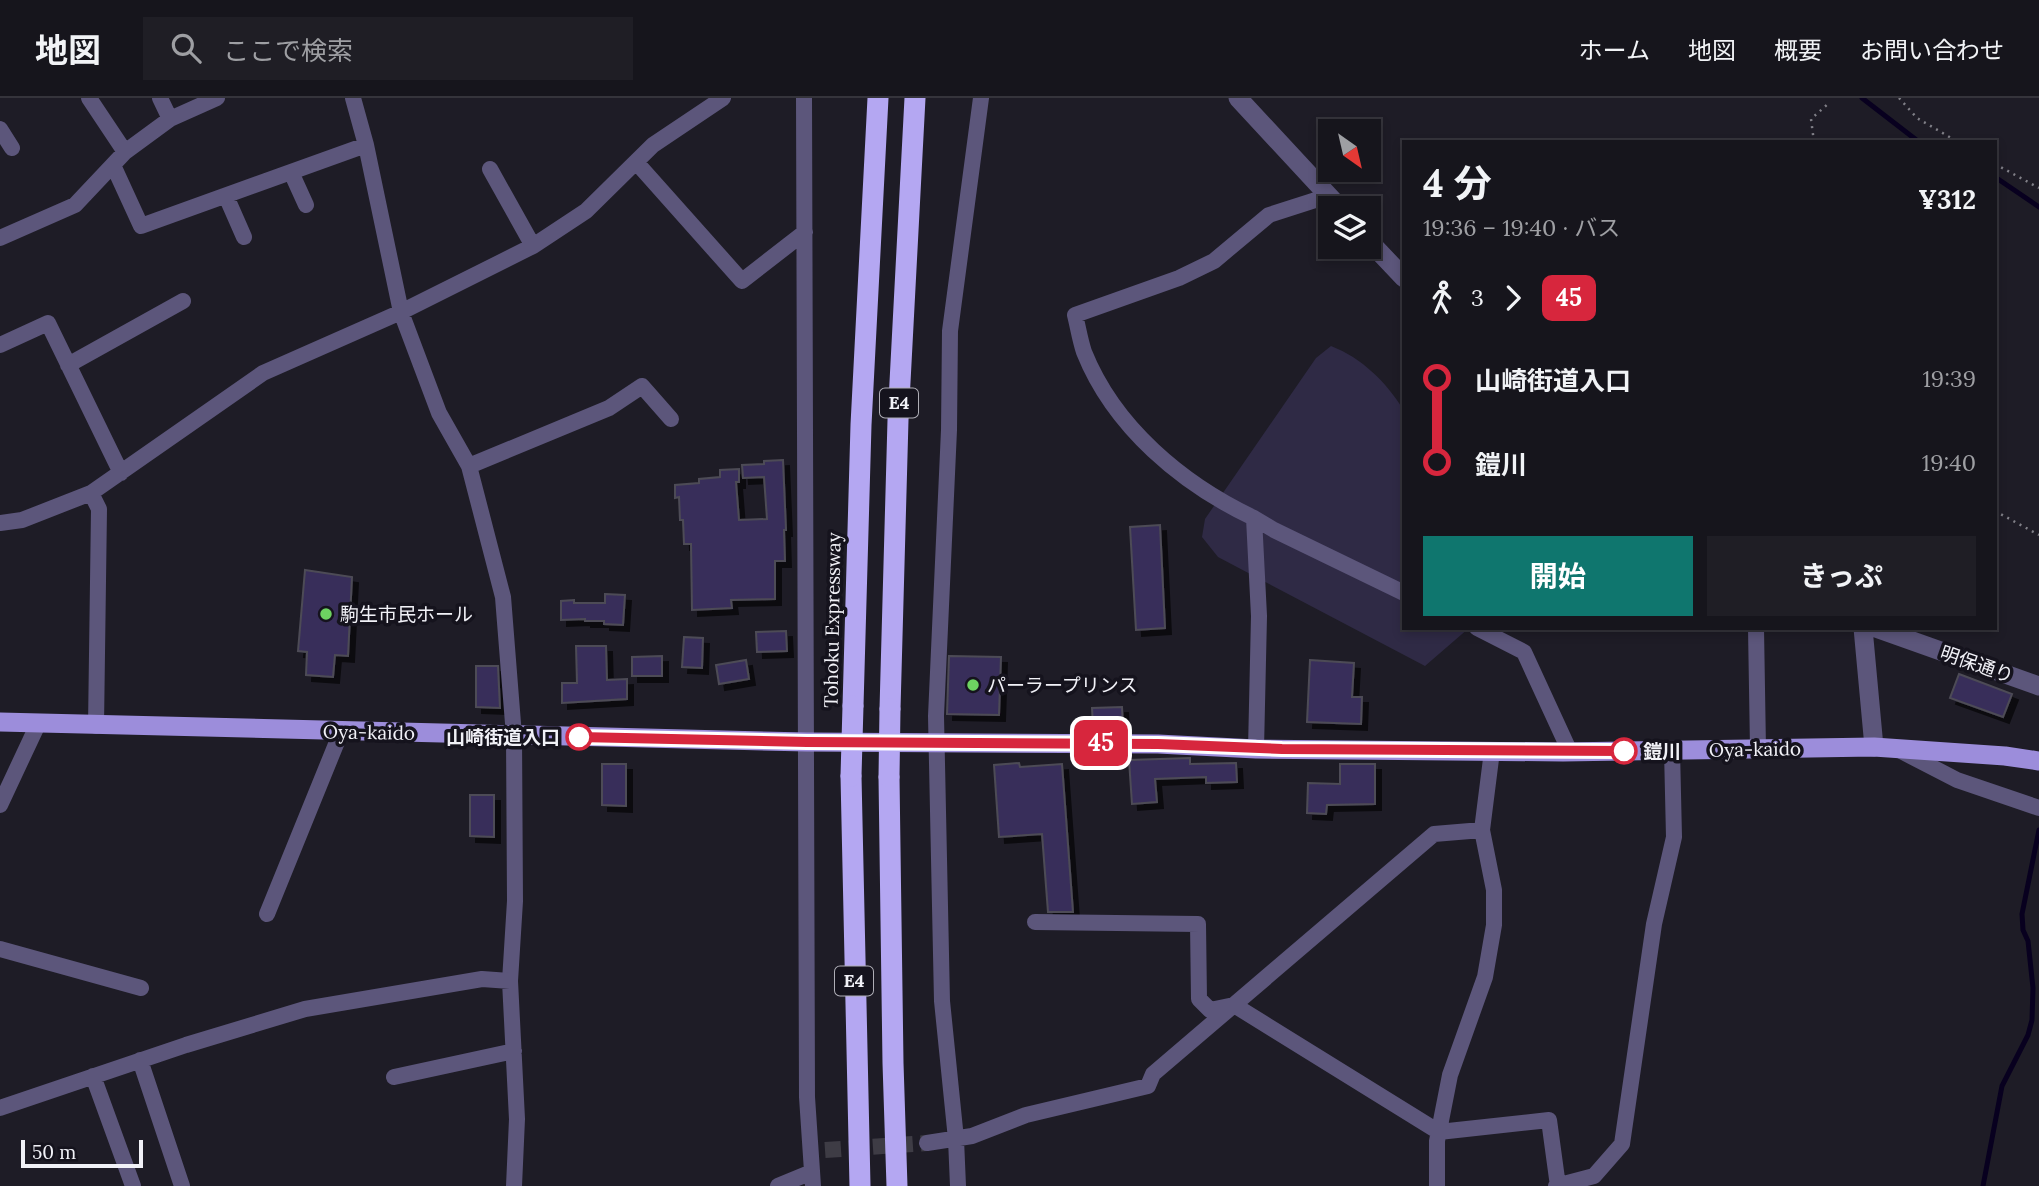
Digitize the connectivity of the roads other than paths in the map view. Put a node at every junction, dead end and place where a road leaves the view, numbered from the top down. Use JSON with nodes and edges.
{"nodes":[{"id":1,"x":89,"y":98,"type":"edge"},
{"id":2,"x":160,"y":98,"type":"edge"},
{"id":3,"x":217,"y":98,"type":"edge"},
{"id":4,"x":353,"y":98,"type":"edge"},
{"id":5,"x":723,"y":98,"type":"edge"},
{"id":6,"x":804,"y":98,"type":"edge"},
{"id":7,"x":878,"y":98,"type":"edge"},
{"id":8,"x":915,"y":98,"type":"edge"},
{"id":9,"x":981,"y":98,"type":"edge"},
{"id":10,"x":1238,"y":98,"type":"edge"},
{"id":11,"x":170,"y":120,"type":"junction"},
{"id":12,"x":0,"y":129,"type":"edge"},
{"id":13,"x":366,"y":145,"type":"junction"},
{"id":14,"x":12,"y":148,"type":"dead end"},
{"id":15,"x":125,"y":152,"type":"junction"},
{"id":16,"x":636,"y":162,"type":"junction"},
{"id":17,"x":113,"y":165,"type":"junction"},
{"id":18,"x":490,"y":169,"type":"dead end"},
{"id":19,"x":291,"y":172,"type":"junction"},
{"id":20,"x":226,"y":196,"type":"junction"},
{"id":21,"x":1328,"y":196,"type":"edge"},
{"id":22,"x":306,"y":205,"type":"dead end"},
{"id":23,"x":1318,"y":205,"type":"edge"},
{"id":24,"x":805,"y":232,"type":"junction"},
{"id":25,"x":244,"y":237,"type":"dead end"},
{"id":26,"x":0,"y":238,"type":"edge"},
{"id":27,"x":533,"y":246,"type":"junction"},
{"id":28,"x":1381,"y":254,"type":"edge"},
{"id":29,"x":1402,"y":276,"type":"edge"},
{"id":30,"x":183,"y":301,"type":"dead end"},
{"id":31,"x":401,"y":312,"type":"junction"},
{"id":32,"x":0,"y":345,"type":"edge"},
{"id":33,"x":68,"y":365,"type":"junction"},
{"id":34,"x":671,"y":419,"type":"dead end"},
{"id":35,"x":469,"y":466,"type":"junction"},
{"id":36,"x":121,"y":473,"type":"junction"},
{"id":37,"x":91,"y":493,"type":"junction"},
{"id":38,"x":1254,"y":517,"type":"junction"},
{"id":39,"x":0,"y":523,"type":"edge"},
{"id":40,"x":1402,"y":592,"type":"edge"},
{"id":41,"x":1481,"y":630,"type":"edge"},
{"id":42,"x":1756,"y":630,"type":"edge"},
{"id":43,"x":1863,"y":630,"type":"edge"},
{"id":44,"x":1882,"y":630,"type":"edge"},
{"id":45,"x":2039,"y":686,"type":"edge"},
{"id":46,"x":0,"y":722,"type":"edge"},
{"id":47,"x":38,"y":724,"type":"junction"},
{"id":48,"x":96,"y":726,"type":"junction"},
{"id":49,"x":341,"y":732,"type":"junction"},
{"id":50,"x":514,"y":736,"type":"junction"},
{"id":51,"x":807,"y":742,"type":"junction"},
{"id":52,"x":937,"y":742,"type":"junction"},
{"id":53,"x":1874,"y":747,"type":"junction"},
{"id":54,"x":1256,"y":749,"type":"junction"},
{"id":55,"x":1758,"y":749,"type":"junction"},
{"id":56,"x":1897,"y":749,"type":"junction"},
{"id":57,"x":1672,"y":750,"type":"junction"},
{"id":58,"x":1492,"y":751,"type":"junction"},
{"id":59,"x":1570,"y":752,"type":"junction"},
{"id":60,"x":2039,"y":761,"type":"edge"},
{"id":61,"x":0,"y":805,"type":"edge"},
{"id":62,"x":2039,"y":808,"type":"edge"},
{"id":63,"x":1482,"y":830,"type":"junction"},
{"id":64,"x":267,"y":914,"type":"dead end"},
{"id":65,"x":1035,"y":922,"type":"dead end"},
{"id":66,"x":0,"y":949,"type":"edge"},
{"id":67,"x":510,"y":981,"type":"junction"},
{"id":68,"x":141,"y":988,"type":"dead end"},
{"id":69,"x":1234,"y":1005,"type":"junction"},
{"id":70,"x":513,"y":1051,"type":"junction"},
{"id":71,"x":140,"y":1060,"type":"junction"},
{"id":72,"x":93,"y":1076,"type":"junction"},
{"id":73,"x":394,"y":1077,"type":"dead end"},
{"id":74,"x":0,"y":1108,"type":"edge"},
{"id":75,"x":1439,"y":1132,"type":"junction"},
{"id":76,"x":956,"y":1139,"type":"junction"},
{"id":77,"x":927,"y":1143,"type":"tunnel mouth"},
{"id":78,"x":812,"y":1179,"type":"edge"},
{"id":79,"x":133,"y":1186,"type":"edge"},
{"id":80,"x":182,"y":1186,"type":"edge"},
{"id":81,"x":514,"y":1186,"type":"edge"},
{"id":82,"x":778,"y":1186,"type":"edge"},
{"id":83,"x":860,"y":1186,"type":"edge"},
{"id":84,"x":897,"y":1186,"type":"edge"},
{"id":85,"x":958,"y":1186,"type":"edge"},
{"id":86,"x":1437,"y":1186,"type":"edge"},
{"id":87,"x":1557,"y":1186,"type":"edge"}],
"edges":[{"from":1,"to":15,"type":"street"},
{"from":2,"to":11,"type":"street"},
{"from":3,"to":11,"type":"street"},
{"from":4,"to":13,"type":"street"},
{"from":5,"to":16,"type":"street"},
{"from":6,"to":24,"type":"street"},
{"from":7,"to":83,"type":"highway","name":"Tohoku Expressway","number":"E4","bridge":true},
{"from":8,"to":84,"type":"highway","number":"E4","bridge":true},
{"from":9,"to":52,"type":"street"},
{"from":10,"to":21,"type":"street"},
{"from":11,"to":15,"type":"street"},
{"from":12,"to":14,"type":"street"},
{"from":13,"to":19,"type":"street"},
{"from":13,"to":31,"type":"street"},
{"from":15,"to":17,"type":"street"},
{"from":16,"to":24,"type":"street"},
{"from":16,"to":27,"type":"street"},
{"from":17,"to":20,"type":"street"},
{"from":17,"to":26,"type":"street"},
{"from":18,"to":27,"type":"street"},
{"from":19,"to":20,"type":"street"},
{"from":19,"to":22,"type":"street"},
{"from":20,"to":25,"type":"street"},
{"from":23,"to":38,"type":"street"},
{"from":24,"to":51,"type":"street"},
{"from":27,"to":31,"type":"street"},
{"from":28,"to":29,"type":"street"},
{"from":30,"to":33,"type":"street"},
{"from":31,"to":35,"type":"street"},
{"from":31,"to":36,"type":"street"},
{"from":32,"to":33,"type":"street"},
{"from":33,"to":36,"type":"street"},
{"from":34,"to":35,"type":"street"},
{"from":35,"to":50,"type":"street"},
{"from":36,"to":37,"type":"street"},
{"from":37,"to":39,"type":"street"},
{"from":37,"to":48,"type":"street"},
{"from":38,"to":40,"type":"street"},
{"from":38,"to":54,"type":"street"},
{"from":41,"to":59,"type":"street"},
{"from":42,"to":55,"type":"street"},
{"from":43,"to":53,"type":"street"},
{"from":44,"to":45,"type":"street","name":"明保通り"},
{"from":46,"to":47,"type":"main road","name":"Oya-kaido"},
{"from":47,"to":48,"type":"main road","name":"Oya-kaido"},
{"from":47,"to":61,"type":"street"},
{"from":48,"to":49,"type":"main road","name":"Oya-kaido"},
{"from":49,"to":50,"type":"main road","name":"Oya-kaido"},
{"from":49,"to":64,"type":"street"},
{"from":50,"to":51,"type":"main road","name":"Oya-kaido"},
{"from":50,"to":67,"type":"street"},
{"from":51,"to":52,"type":"main road","name":"Oya-kaido"},
{"from":51,"to":78,"type":"street"},
{"from":52,"to":54,"type":"main road","name":"Oya-kaido"},
{"from":52,"to":76,"type":"street"},
{"from":53,"to":55,"type":"main road","name":"Oya-kaido"},
{"from":53,"to":56,"type":"main road","name":"Oya-kaido"},
{"from":54,"to":58,"type":"main road","name":"Oya-kaido"},
{"from":55,"to":57,"type":"main road","name":"Oya-kaido"},
{"from":56,"to":60,"type":"main road","name":"Oya-kaido"},
{"from":56,"to":62,"type":"street"},
{"from":57,"to":59,"type":"main road","name":"Oya-kaido"},
{"from":57,"to":87,"type":"street"},
{"from":58,"to":59,"type":"main road","name":"Oya-kaido"},
{"from":58,"to":63,"type":"street"},
{"from":63,"to":69,"type":"street"},
{"from":63,"to":75,"type":"street"},
{"from":65,"to":69,"type":"street"},
{"from":66,"to":68,"type":"street"},
{"from":67,"to":70,"type":"street"},
{"from":67,"to":71,"type":"street"},
{"from":69,"to":75,"type":"street"},
{"from":69,"to":76,"type":"street"},
{"from":70,"to":73,"type":"street"},
{"from":70,"to":81,"type":"street"},
{"from":71,"to":72,"type":"street"},
{"from":71,"to":80,"type":"street"},
{"from":72,"to":74,"type":"street"},
{"from":72,"to":79,"type":"street"},
{"from":75,"to":86,"type":"street"},
{"from":75,"to":87,"type":"street"},
{"from":76,"to":77,"type":"street"},
{"from":76,"to":85,"type":"street"},
{"from":78,"to":82,"type":"street"}]}
